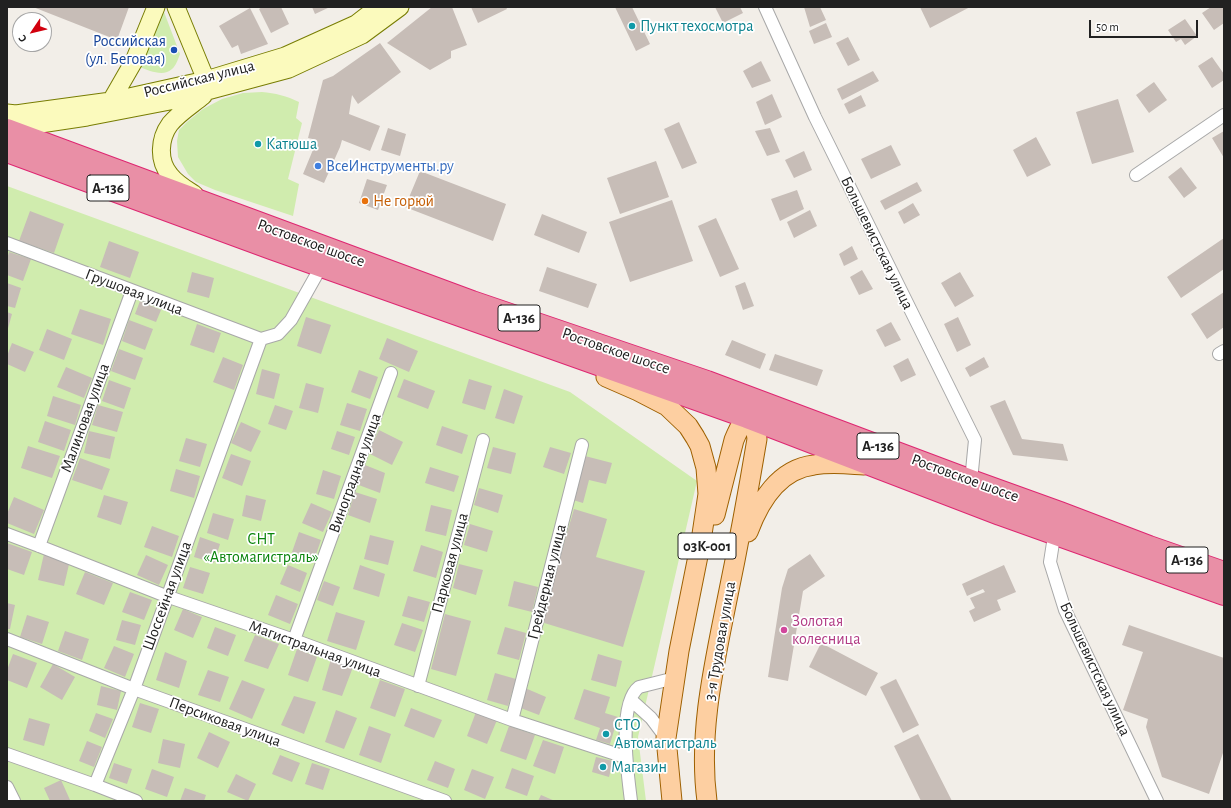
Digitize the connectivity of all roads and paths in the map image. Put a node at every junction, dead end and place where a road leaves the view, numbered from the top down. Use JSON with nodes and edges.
{"nodes":[{"id":1,"x":156,"y":7,"type":"edge"},
{"id":2,"x":176,"y":7,"type":"edge"},
{"id":3,"x":378,"y":7,"type":"edge"},
{"id":4,"x":400,"y":7,"type":"edge"},
{"id":5,"x":765,"y":7,"type":"edge"},
{"id":6,"x":208,"y":86,"type":"junction"},
{"id":7,"x":111,"y":101,"type":"junction"},
{"id":8,"x":7,"y":113,"type":"edge"},
{"id":9,"x":1224,"y":115,"type":"edge"},
{"id":10,"x":7,"y":130,"type":"edge"},
{"id":11,"x":7,"y":151,"type":"edge"},
{"id":12,"x":1136,"y":175,"type":"dead end"},
{"id":13,"x":215,"y":208,"type":"junction"},
{"id":14,"x":7,"y":243,"type":"edge"},
{"id":15,"x":322,"y":265,"type":"junction"},
{"id":16,"x":132,"y":291,"type":"junction"},
{"id":17,"x":477,"y":321,"type":"junction"},
{"id":18,"x":261,"y":339,"type":"junction"},
{"id":19,"x":391,"y":373,"type":"dead end"},
{"id":20,"x":721,"y":388,"type":"junction"},
{"id":21,"x":668,"y":406,"type":"joint"},
{"id":22,"x":785,"y":410,"type":"junction"},
{"id":23,"x":747,"y":417,"type":"junction"},
{"id":24,"x":483,"y":440,"type":"dead end"},
{"id":25,"x":582,"y":445,"type":"dead end"},
{"id":26,"x":874,"y":466,"type":"junction"},
{"id":27,"x":971,"y":481,"type":"junction"},
{"id":28,"x":1057,"y":523,"type":"junction"},
{"id":29,"x":7,"y":534,"type":"edge"},
{"id":30,"x":39,"y":546,"type":"junction"},
{"id":31,"x":733,"y":572,"type":"junction"},
{"id":32,"x":1224,"y":573,"type":"edge"},
{"id":33,"x":1224,"y":594,"type":"edge"},
{"id":34,"x":166,"y":596,"type":"junction"},
{"id":35,"x":7,"y":639,"type":"edge"},
{"id":36,"x":294,"y":640,"type":"junction"},
{"id":37,"x":679,"y":651,"type":"junction"},
{"id":38,"x":675,"y":678,"type":"junction"},
{"id":39,"x":418,"y":686,"type":"junction"},
{"id":40,"x":134,"y":688,"type":"junction"},
{"id":41,"x":631,"y":700,"type":"junction"},
{"id":42,"x":512,"y":720,"type":"junction"},
{"id":43,"x":666,"y":738,"type":"junction"},
{"id":44,"x":7,"y":754,"type":"edge"},
{"id":45,"x":625,"y":757,"type":"junction"},
{"id":46,"x":95,"y":785,"type":"junction"},
{"id":47,"x":7,"y":787,"type":"edge"},
{"id":48,"x":14,"y":801,"type":"edge"},
{"id":49,"x":136,"y":801,"type":"edge"},
{"id":50,"x":445,"y":801,"type":"edge"},
{"id":51,"x":631,"y":801,"type":"edge"},
{"id":52,"x":672,"y":801,"type":"edge"},
{"id":53,"x":706,"y":801,"type":"edge"},
{"id":54,"x":1157,"y":801,"type":"edge"}],
"edges":[{"from":1,"to":7,"type":"main road"},
{"from":2,"to":6,"type":"main road"},
{"from":3,"to":6,"type":"main road","name":"Российская улица"},
{"from":4,"to":6,"type":"main road","name":"Российская улица"},
{"from":5,"to":27,"type":"street","name":"Большевистская улица"},
{"from":6,"to":7,"type":"main road","name":"Российская улица"},
{"from":6,"to":10,"type":"main road","name":"Российская улица","number":"А-136"},
{"from":6,"to":13,"type":"main road","number":"А-136"},
{"from":7,"to":8,"type":"main road","name":"Российская улица"},
{"from":9,"to":12,"type":"street"},
{"from":10,"to":13,"type":"highway","name":"Ростовское шоссе","number":"А-136"},
{"from":11,"to":15,"type":"highway","name":"Ростовское шоссе","number":"А-136"},
{"from":13,"to":20,"type":"highway","name":"Ростовское шоссе","number":"А-136"},
{"from":14,"to":16,"type":"street","name":"Грушовая улица"},
{"from":15,"to":17,"type":"highway","name":"Ростовское шоссе","number":"А-136"},
{"from":15,"to":18,"type":"street"},
{"from":16,"to":18,"type":"street","name":"Грушовая улица"},
{"from":16,"to":30,"type":"street","name":"Малиновая улица"},
{"from":17,"to":21,"type":"main road","number":"А-136"},
{"from":17,"to":23,"type":"highway","name":"Ростовское шоссе","number":"А-136"},
{"from":18,"to":34,"type":"street","name":"Шоссейная улица"},
{"from":19,"to":36,"type":"street","name":"Виноградная улица"},
{"from":20,"to":22,"type":"highway","name":"Ростовское шоссе","number":"А-136"},
{"from":20,"to":23,"type":"main road","number":"А-136"},
{"from":21,"to":37,"type":"main road","number":"03К-001"},
{"from":22,"to":23,"type":"main road","number":"А-136"},
{"from":22,"to":27,"type":"highway","name":"Ростовское шоссе","number":"А-136"},
{"from":23,"to":26,"type":"highway","name":"Ростовское шоссе","number":"А-136"},
{"from":23,"to":31,"type":"main road","name":"3-я Трудовая улица","number":"03К-001"},
{"from":23,"to":37,"type":"main road","name":"3-я Трудовая улица","number":"03К-001"},
{"from":24,"to":39,"type":"street","name":"Парковая улица"},
{"from":25,"to":42,"type":"street","name":"Грейдерная улица"},
{"from":26,"to":28,"type":"highway","name":"Ростовское шоссе","number":"А-136"},
{"from":26,"to":31,"type":"main road","number":"03К-001"},
{"from":27,"to":28,"type":"highway","name":"Ростовское шоссе","number":"А-136"},
{"from":28,"to":32,"type":"highway","name":"Ростовское шоссе","number":"А-136"},
{"from":28,"to":33,"type":"highway","name":"Ростовское шоссе","number":"А-136"},
{"from":28,"to":54,"type":"street","name":"Большевистская улица"},
{"from":29,"to":30,"type":"street","name":"Магистральная улица"},
{"from":30,"to":34,"type":"street","name":"Магистральная улица"},
{"from":31,"to":53,"type":"main road","name":"3-я Трудовая улица","number":"03К-001"},
{"from":34,"to":36,"type":"street","name":"Магистральная улица"},
{"from":34,"to":40,"type":"street","name":"Шоссейная улица"},
{"from":35,"to":40,"type":"street","name":"Персиковая улица"},
{"from":36,"to":39,"type":"street","name":"Магистральная улица"},
{"from":37,"to":38,"type":"main road","number":"03К-001"},
{"from":38,"to":41,"type":"street"},
{"from":38,"to":43,"type":"main road","number":"03К-001"},
{"from":39,"to":42,"type":"street","name":"Магистральная улица"},
{"from":40,"to":46,"type":"street","name":"Шоссейная улица"},
{"from":40,"to":50,"type":"street","name":"Персиковая улица"},
{"from":41,"to":43,"type":"street"},
{"from":41,"to":45,"type":"street"},
{"from":42,"to":45,"type":"street","name":"Магистральная улица"},
{"from":43,"to":52,"type":"main road","number":"03К-001"},
{"from":44,"to":46,"type":"street"},
{"from":45,"to":51,"type":"street"},
{"from":46,"to":49,"type":"street"},
{"from":47,"to":48,"type":"street"}]}
